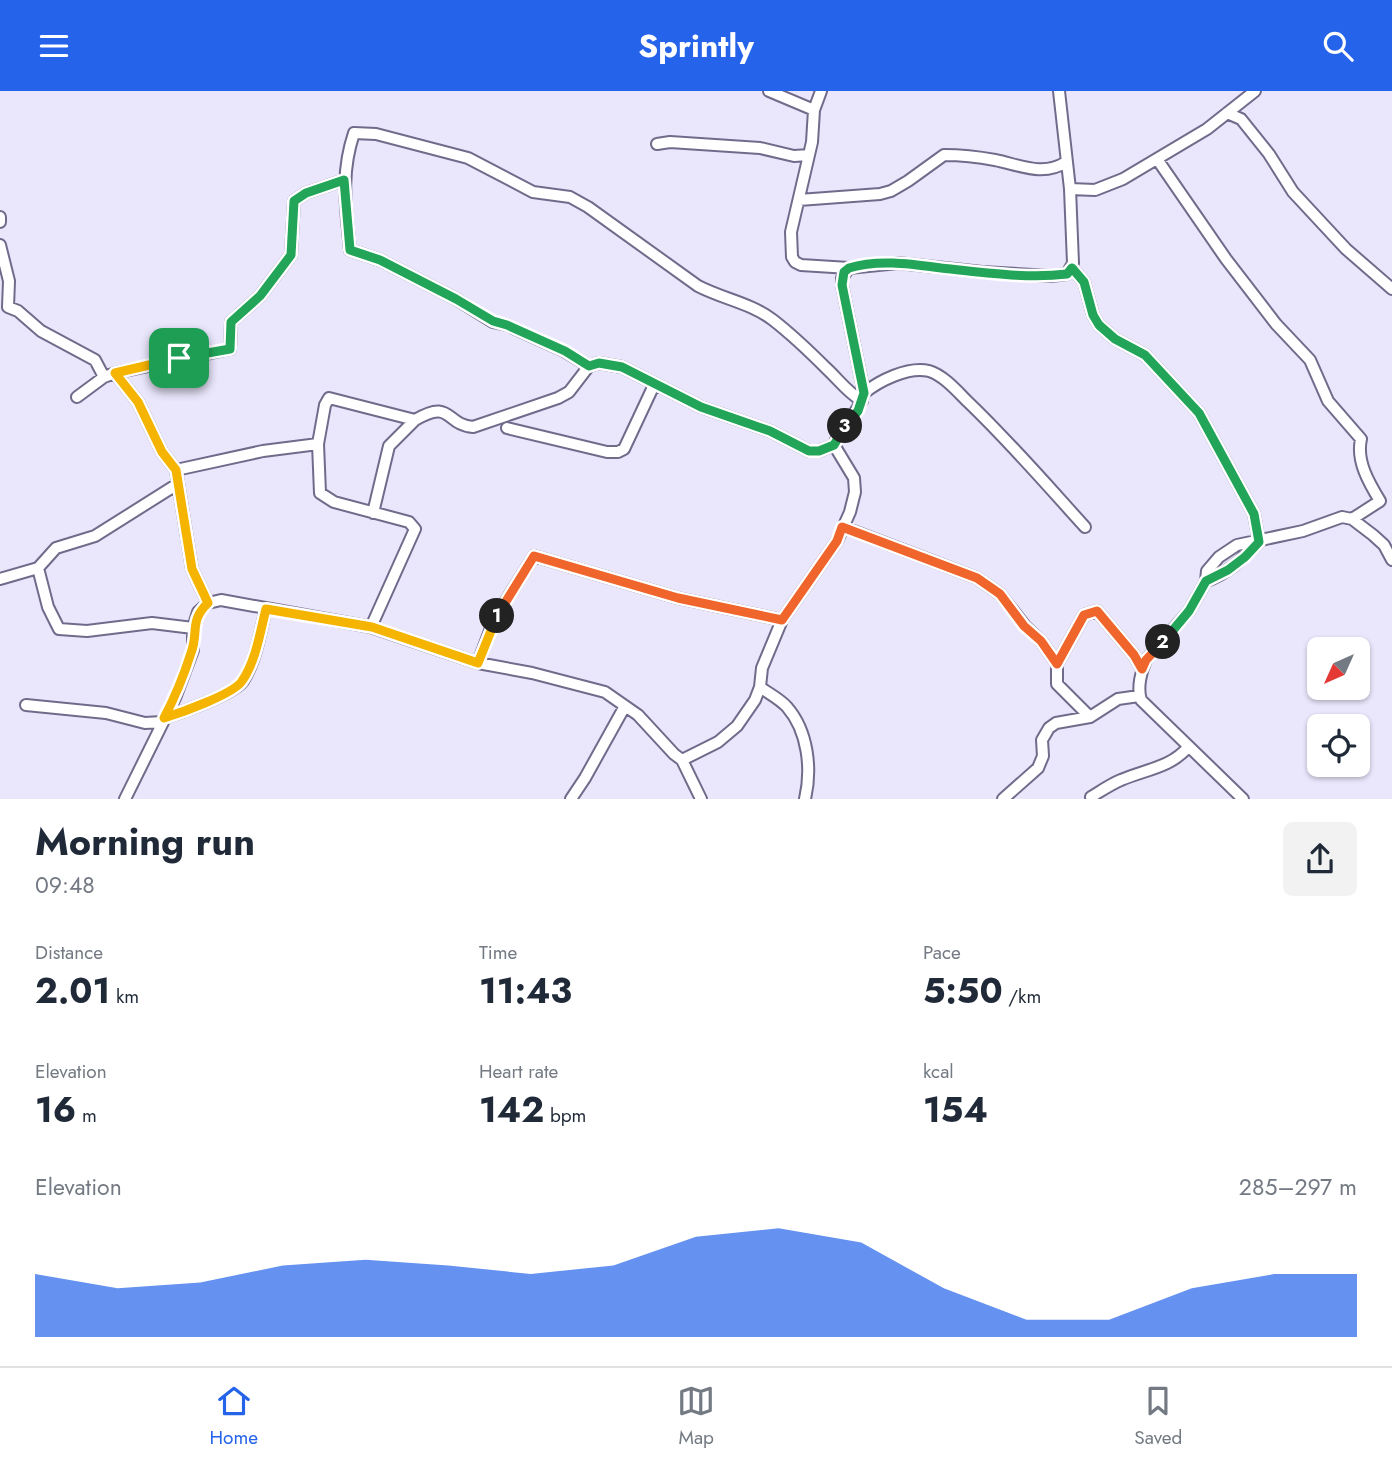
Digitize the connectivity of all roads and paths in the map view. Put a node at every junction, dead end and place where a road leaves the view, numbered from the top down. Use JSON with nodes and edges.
{"nodes":[{"id":1,"x":769,"y":91,"type":"edge"},
{"id":2,"x":821,"y":91,"type":"edge"},
{"id":3,"x":1059,"y":91,"type":"edge"},
{"id":4,"x":1255,"y":91,"type":"edge"},
{"id":5,"x":814,"y":110,"type":"junction"},
{"id":6,"x":1227,"y":113,"type":"junction"},
{"id":7,"x":657,"y":144,"type":"dead end"},
{"id":8,"x":809,"y":155,"type":"junction"},
{"id":9,"x":1157,"y":159,"type":"junction"},
{"id":10,"x":1066,"y":162,"type":"junction"},
{"id":11,"x":344,"y":180,"type":"junction"},
{"id":12,"x":1070,"y":189,"type":"junction"},
{"id":13,"x":799,"y":200,"type":"junction"},
{"id":14,"x":0,"y":246,"type":"edge"},
{"id":15,"x":849,"y":268,"type":"junction"},
{"id":16,"x":1072,"y":268,"type":"junction"},
{"id":17,"x":1392,"y":289,"type":"edge"},
{"id":18,"x":4,"y":309,"type":"edge"},
{"id":19,"x":589,"y":366,"type":"junction"},
{"id":20,"x":110,"y":375,"type":"junction"},
{"id":21,"x":654,"y":385,"type":"junction"},
{"id":22,"x":77,"y":397,"type":"dead end"},
{"id":23,"x":863,"y":397,"type":"junction"},
{"id":24,"x":415,"y":420,"type":"junction"},
{"id":25,"x":507,"y":428,"type":"dead end"},
{"id":26,"x":318,"y":444,"type":"junction"},
{"id":27,"x":834,"y":445,"type":"junction"},
{"id":28,"x":176,"y":470,"type":"junction"},
{"id":29,"x":176,"y":485,"type":"junction"},
{"id":30,"x":373,"y":513,"type":"junction"},
{"id":31,"x":1352,"y":519,"type":"junction"},
{"id":32,"x":842,"y":527,"type":"junction"},
{"id":33,"x":1085,"y":527,"type":"dead end"},
{"id":34,"x":1259,"y":542,"type":"junction"},
{"id":35,"x":1392,"y":560,"type":"edge"},
{"id":36,"x":38,"y":568,"type":"junction"},
{"id":37,"x":0,"y":579,"type":"edge"},
{"id":38,"x":208,"y":603,"type":"junction"},
{"id":39,"x":266,"y":609,"type":"junction"},
{"id":40,"x":782,"y":620,"type":"junction"},
{"id":41,"x":372,"y":627,"type":"junction"},
{"id":42,"x":193,"y":628,"type":"junction"},
{"id":43,"x":478,"y":663,"type":"junction"},
{"id":44,"x":1057,"y":664,"type":"junction"},
{"id":45,"x":1142,"y":669,"type":"junction"},
{"id":46,"x":760,"y":687,"type":"junction"},
{"id":47,"x":1139,"y":696,"type":"junction"},
{"id":48,"x":26,"y":705,"type":"dead end"},
{"id":49,"x":625,"y":706,"type":"junction"},
{"id":50,"x":1090,"y":717,"type":"junction"},
{"id":51,"x":163,"y":720,"type":"junction"},
{"id":52,"x":1188,"y":747,"type":"junction"},
{"id":53,"x":682,"y":760,"type":"junction"},
{"id":54,"x":1091,"y":797,"type":"dead end"},
{"id":55,"x":125,"y":799,"type":"edge"},
{"id":56,"x":570,"y":799,"type":"edge"},
{"id":57,"x":701,"y":799,"type":"edge"},
{"id":58,"x":805,"y":799,"type":"edge"},
{"id":59,"x":1003,"y":799,"type":"edge"},
{"id":60,"x":1243,"y":799,"type":"edge"}],
"edges":[{"from":1,"to":5,"type":"street"},
{"from":2,"to":5,"type":"street"},
{"from":3,"to":10,"type":"street"},
{"from":4,"to":6,"type":"street"},
{"from":5,"to":8,"type":"street"},
{"from":6,"to":9,"type":"street"},
{"from":6,"to":17,"type":"street"},
{"from":7,"to":8,"type":"street"},
{"from":8,"to":13,"type":"street"},
{"from":9,"to":12,"type":"street"},
{"from":9,"to":31,"type":"street"},
{"from":10,"to":12,"type":"street"},
{"from":10,"to":13,"type":"street"},
{"from":11,"to":19,"type":"street"},
{"from":11,"to":20,"type":"street"},
{"from":11,"to":23,"type":"street"},
{"from":12,"to":16,"type":"street"},
{"from":13,"to":15,"type":"street"},
{"from":14,"to":18,"type":"street"},
{"from":15,"to":16,"type":"street"},
{"from":15,"to":23,"type":"street"},
{"from":16,"to":34,"type":"street"},
{"from":18,"to":20,"type":"street"},
{"from":19,"to":21,"type":"street"},
{"from":19,"to":24,"type":"street"},
{"from":20,"to":22,"type":"street"},
{"from":20,"to":28,"type":"street"},
{"from":21,"to":25,"type":"street"},
{"from":21,"to":27,"type":"street"},
{"from":23,"to":27,"type":"street"},
{"from":23,"to":33,"type":"street"},
{"from":24,"to":26,"type":"street"},
{"from":24,"to":30,"type":"street"},
{"from":26,"to":28,"type":"street"},
{"from":26,"to":30,"type":"street"},
{"from":27,"to":32,"type":"street"},
{"from":28,"to":29,"type":"street"},
{"from":29,"to":36,"type":"street"},
{"from":29,"to":38,"type":"street"},
{"from":30,"to":41,"type":"street"},
{"from":31,"to":34,"type":"street"},
{"from":31,"to":35,"type":"street"},
{"from":32,"to":40,"type":"street"},
{"from":32,"to":44,"type":"street"},
{"from":34,"to":45,"type":"street"},
{"from":36,"to":37,"type":"street"},
{"from":36,"to":42,"type":"street"},
{"from":38,"to":39,"type":"street"},
{"from":38,"to":42,"type":"street"},
{"from":39,"to":41,"type":"street"},
{"from":39,"to":51,"type":"street"},
{"from":40,"to":43,"type":"street"},
{"from":40,"to":46,"type":"street"},
{"from":41,"to":43,"type":"street"},
{"from":42,"to":51,"type":"street"},
{"from":43,"to":49,"type":"street"},
{"from":44,"to":45,"type":"street"},
{"from":44,"to":50,"type":"street"},
{"from":45,"to":47,"type":"street"},
{"from":46,"to":53,"type":"street"},
{"from":46,"to":58,"type":"street"},
{"from":47,"to":50,"type":"street"},
{"from":47,"to":52,"type":"street"},
{"from":48,"to":51,"type":"street"},
{"from":49,"to":53,"type":"street"},
{"from":49,"to":56,"type":"street"},
{"from":50,"to":59,"type":"street"},
{"from":51,"to":55,"type":"street"},
{"from":52,"to":54,"type":"street"},
{"from":52,"to":60,"type":"street"},
{"from":53,"to":57,"type":"street"}]}
